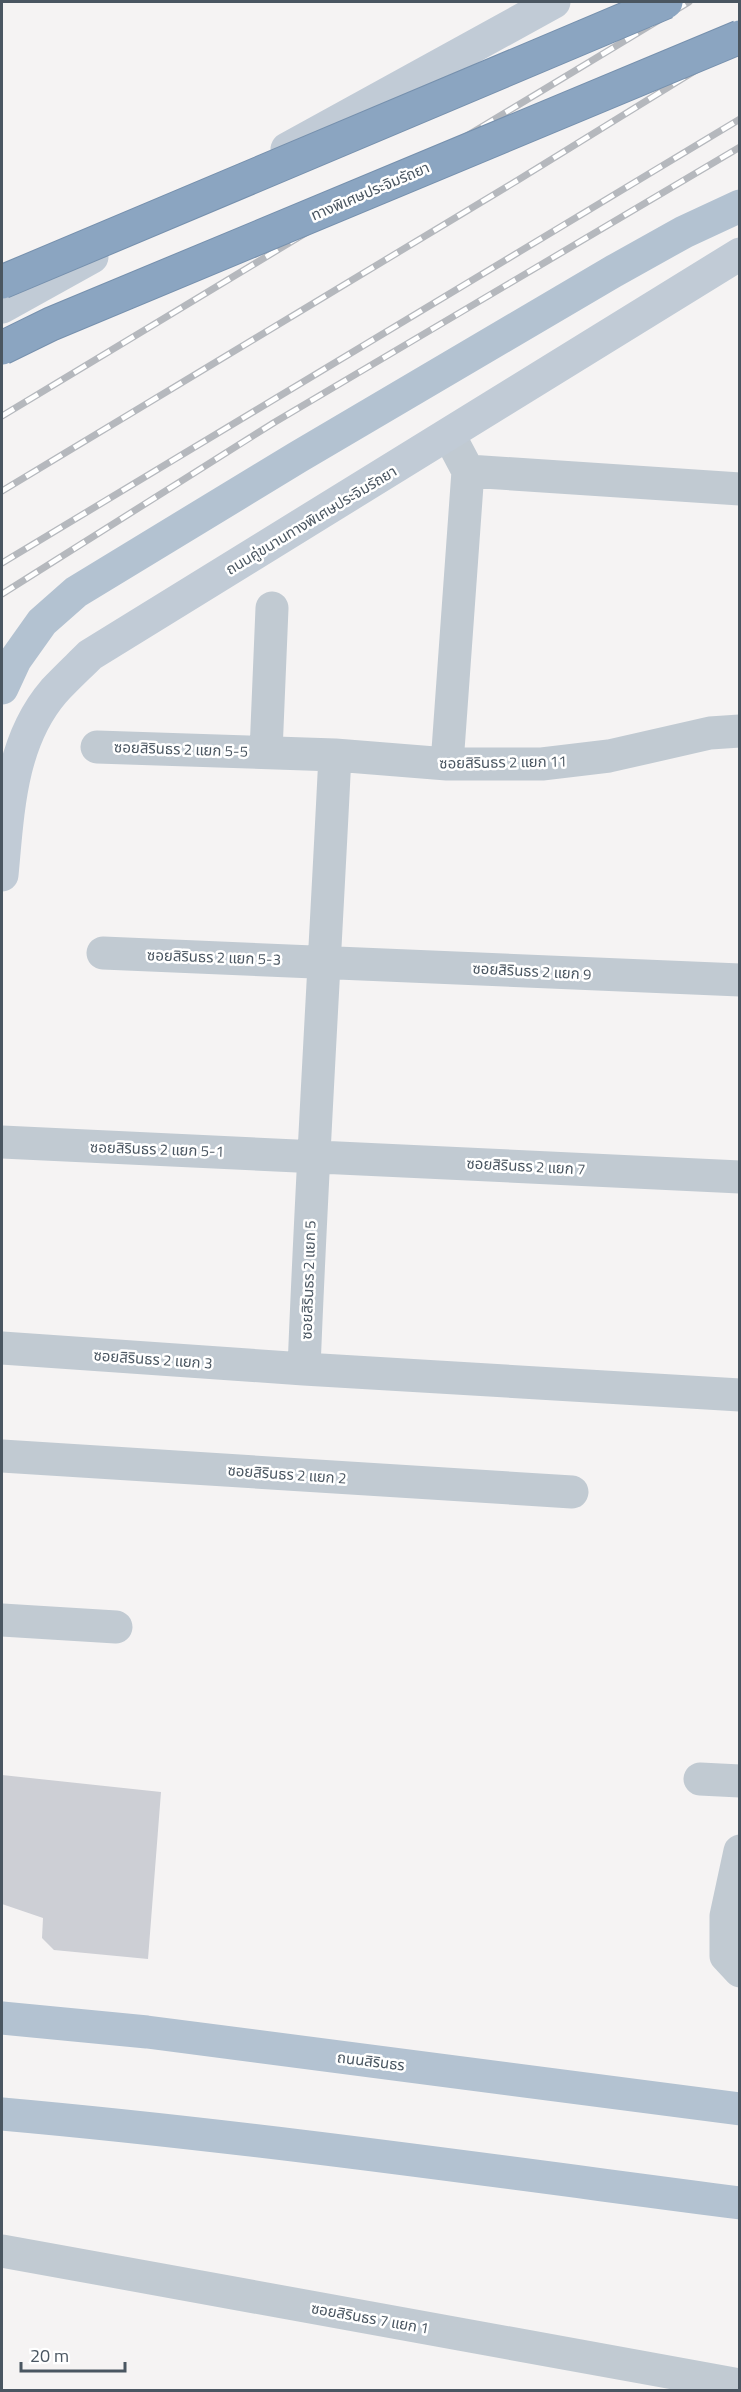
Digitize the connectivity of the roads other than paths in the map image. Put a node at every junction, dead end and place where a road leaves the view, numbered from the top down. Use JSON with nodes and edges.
{"nodes":[{"id":1,"x":554,"y":2,"type":"edge"},
{"id":2,"x":666,"y":2,"type":"edge"},
{"id":3,"x":740,"y":37,"type":"edge"},
{"id":4,"x":740,"y":206,"type":"edge"},
{"id":5,"x":740,"y":254,"type":"edge"},
{"id":6,"x":2,"y":282,"type":"edge"},
{"id":7,"x":2,"y":307,"type":"edge"},
{"id":8,"x":2,"y":348,"type":"edge"},
{"id":9,"x":449,"y":435,"type":"junction"},
{"id":10,"x":468,"y":471,"type":"junction"},
{"id":11,"x":740,"y":489,"type":"edge"},
{"id":12,"x":272,"y":608,"type":"dead end"},
{"id":13,"x":2,"y":688,"type":"edge"},
{"id":14,"x":740,"y":731,"type":"edge"},
{"id":15,"x":97,"y":747,"type":"dead end"},
{"id":16,"x":266,"y":752,"type":"junction"},
{"id":17,"x":335,"y":755,"type":"junction"},
{"id":18,"x":447,"y":764,"type":"junction"},
{"id":19,"x":2,"y":875,"type":"edge"},
{"id":20,"x":103,"y":953,"type":"dead end"},
{"id":21,"x":325,"y":962,"type":"junction"},
{"id":22,"x":740,"y":980,"type":"edge"},
{"id":23,"x":2,"y":1142,"type":"edge"},
{"id":24,"x":313,"y":1156,"type":"junction"},
{"id":25,"x":740,"y":1177,"type":"edge"},
{"id":26,"x":2,"y":1348,"type":"edge"},
{"id":27,"x":304,"y":1369,"type":"junction"},
{"id":28,"x":740,"y":1395,"type":"edge"},
{"id":29,"x":2,"y":1456,"type":"edge"},
{"id":30,"x":572,"y":1492,"type":"dead end"},
{"id":31,"x":2,"y":1620,"type":"edge"},
{"id":32,"x":116,"y":1627,"type":"dead end"},
{"id":33,"x":700,"y":1779,"type":"dead end"},
{"id":34,"x":740,"y":1781,"type":"edge"},
{"id":35,"x":740,"y":1851,"type":"edge"},
{"id":36,"x":740,"y":1971,"type":"edge"},
{"id":37,"x":2,"y":2018,"type":"edge"},
{"id":38,"x":740,"y":2109,"type":"edge"},
{"id":39,"x":2,"y":2114,"type":"edge"},
{"id":40,"x":740,"y":2203,"type":"edge"},
{"id":41,"x":2,"y":2251,"type":"edge"},
{"id":42,"x":740,"y":2385,"type":"edge"}],
"edges":[{"from":1,"to":7,"type":"main road"},
{"from":2,"to":6,"type":"highway","bridge":true},
{"from":3,"to":8,"type":"highway","name":"ทางพิเศษประจิมรัถยา","bridge":true},
{"from":4,"to":13,"type":"main road"},
{"from":5,"to":9,"type":"main road","name":"ถนนคู่ขนานทางพิเศษประจิมรัถยา"},
{"from":9,"to":10,"type":"street"},
{"from":9,"to":19,"type":"main road","name":"ถนนคู่ขนานทางพิเศษประจิมรัถยา"},
{"from":10,"to":11,"type":"street"},
{"from":10,"to":18,"type":"street"},
{"from":12,"to":16,"type":"street","name":"ซอยสิรินธร 2 แยก 5-5"},
{"from":14,"to":18,"type":"street","name":"ซอยสิรินธร 2 แยก 11"},
{"from":15,"to":16,"type":"street","name":"ซอยสิรินธร 2 แยก 5-5"},
{"from":16,"to":17,"type":"street","name":"ซอยสิรินธร 2 แยก 5-5"},
{"from":17,"to":18,"type":"street","name":"ซอยสิรินธร 2 แยก 11"},
{"from":17,"to":21,"type":"street","name":"ซอยสิรินธร 2 แยก 5"},
{"from":20,"to":21,"type":"street","name":"ซอยสิรินธร 2 แยก 5-3"},
{"from":21,"to":22,"type":"street","name":"ซอยสิรินธร 2 แยก 9"},
{"from":21,"to":24,"type":"street","name":"ซอยสิรินธร 2 แยก 5"},
{"from":23,"to":24,"type":"street","name":"ซอยสิรินธร 2 แยก 5-1"},
{"from":24,"to":25,"type":"street","name":"ซอยสิรินธร 2 แยก 7"},
{"from":24,"to":27,"type":"street","name":"ซอยสิรินธร 2 แยก 5"},
{"from":26,"to":27,"type":"street","name":"ซอยสิรินธร 2 แยก 3"},
{"from":27,"to":28,"type":"street"},
{"from":29,"to":30,"type":"street","name":"ซอยสิรินธร 2 แยก 2"},
{"from":31,"to":32,"type":"street"},
{"from":33,"to":34,"type":"street"},
{"from":35,"to":36,"type":"street"},
{"from":37,"to":38,"type":"main road","name":"ถนนสิรินธร"},
{"from":39,"to":40,"type":"main road"},
{"from":41,"to":42,"type":"street","name":"ซอยสิรินธร 7 แยก 1"}]}
